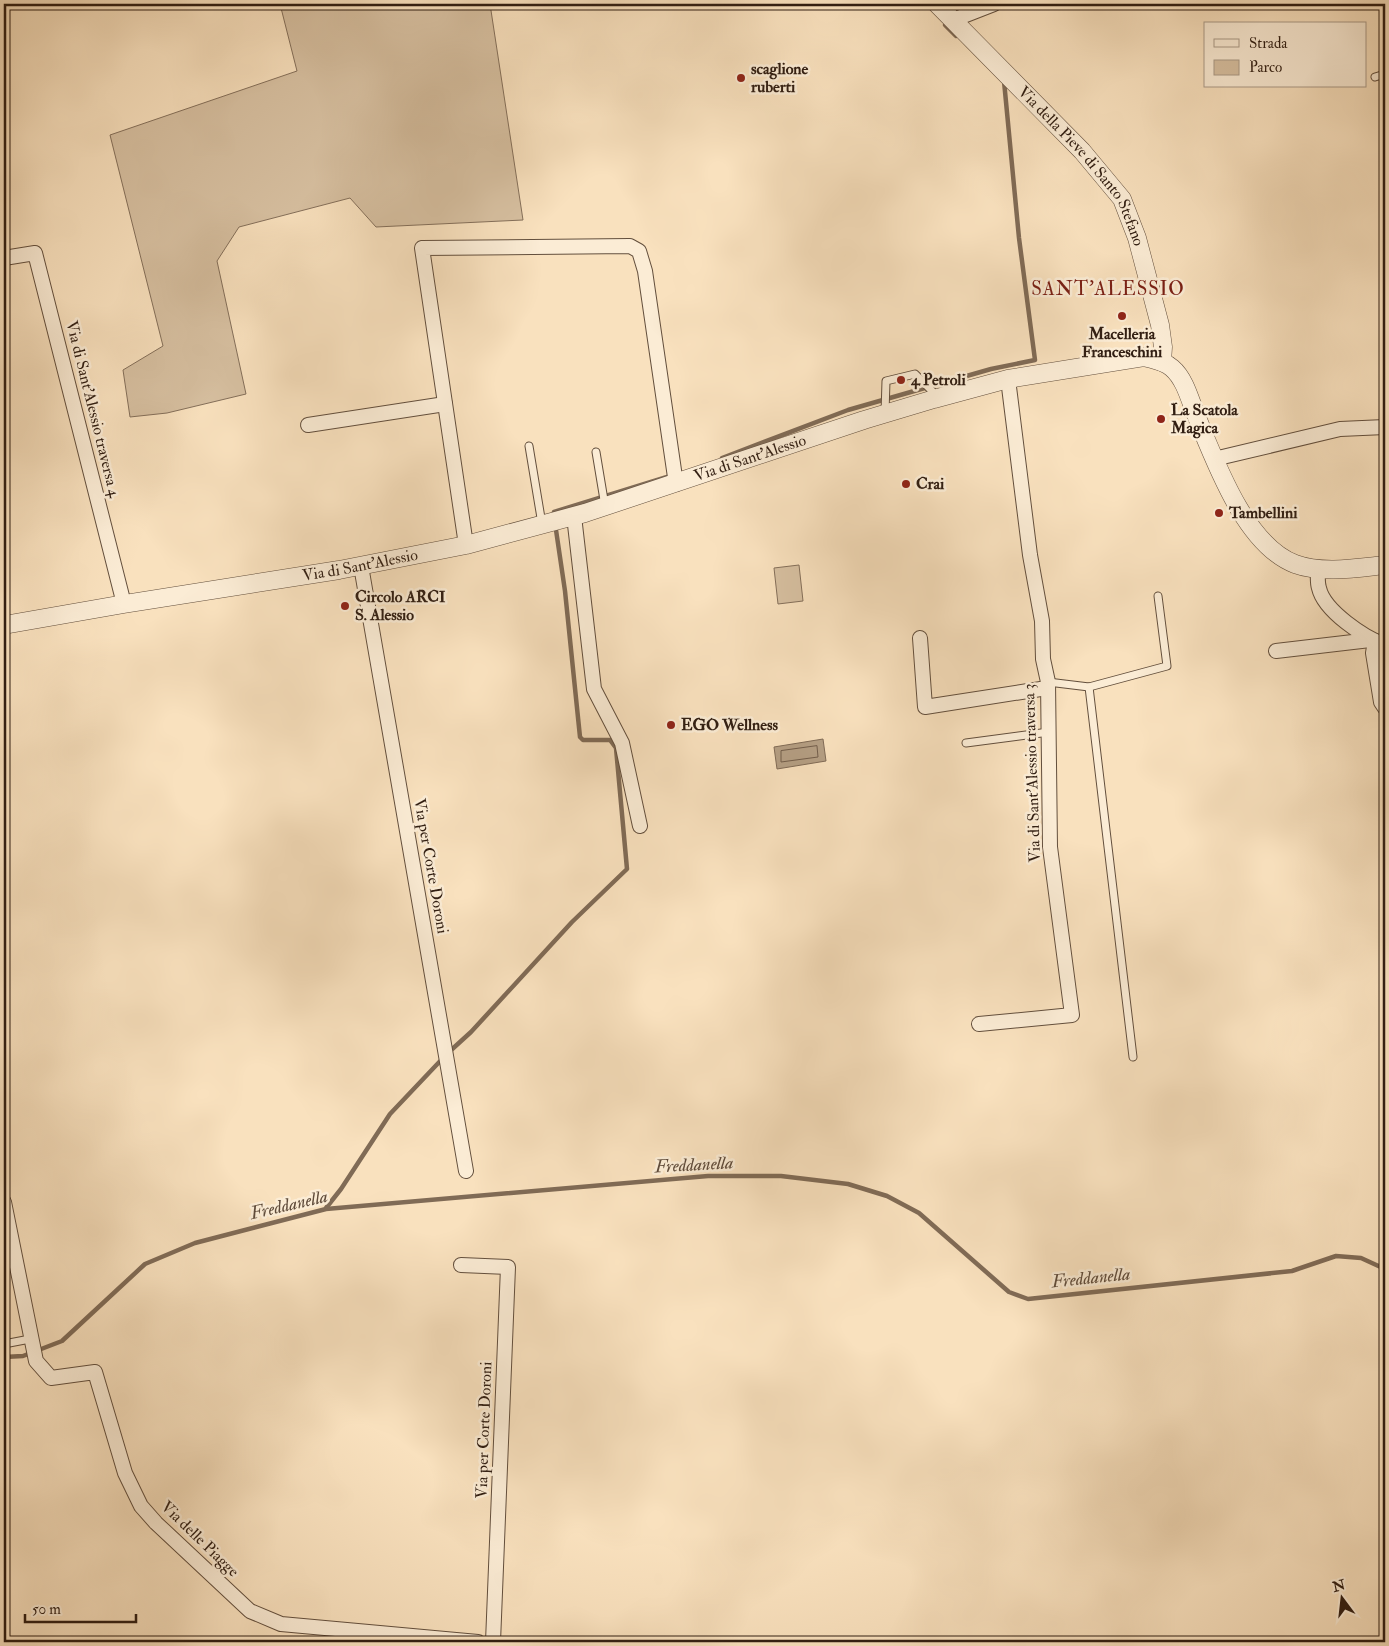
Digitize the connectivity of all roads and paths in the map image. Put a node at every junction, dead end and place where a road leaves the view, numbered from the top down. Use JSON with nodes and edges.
{"nodes":[{"id":1,"x":937,"y":4,"type":"edge"},
{"id":2,"x":994,"y":4,"type":"edge"},
{"id":3,"x":953,"y":20,"type":"junction"},
{"id":4,"x":1385,"y":74,"type":"edge"},
{"id":5,"x":1375,"y":78,"type":"dead end"},
{"id":6,"x":4,"y":258,"type":"edge"},
{"id":7,"x":1162,"y":362,"type":"junction"},
{"id":8,"x":1008,"y":378,"type":"junction"},
{"id":9,"x":938,"y":398,"type":"junction"},
{"id":10,"x":445,"y":404,"type":"junction"},
{"id":11,"x":885,"y":414,"type":"junction"},
{"id":12,"x":308,"y":425,"type":"dead end"},
{"id":13,"x":1385,"y":427,"type":"edge"},
{"id":14,"x":528,"y":446,"type":"dead end"},
{"id":15,"x":596,"y":452,"type":"dead end"},
{"id":16,"x":1214,"y":460,"type":"junction"},
{"id":17,"x":675,"y":477,"type":"junction"},
{"id":18,"x":604,"y":498,"type":"junction"},
{"id":19,"x":574,"y":516,"type":"junction"},
{"id":20,"x":542,"y":525,"type":"junction"},
{"id":21,"x":466,"y":545,"type":"junction"},
{"id":22,"x":1385,"y":565,"type":"edge"},
{"id":23,"x":361,"y":566,"type":"junction"},
{"id":24,"x":1318,"y":568,"type":"junction"},
{"id":25,"x":1158,"y":596,"type":"dead end"},
{"id":26,"x":124,"y":604,"type":"junction"},
{"id":27,"x":4,"y":625,"type":"edge"},
{"id":28,"x":920,"y":638,"type":"dead end"},
{"id":29,"x":1377,"y":642,"type":"edge"},
{"id":30,"x":1276,"y":651,"type":"dead end"},
{"id":31,"x":1048,"y":685,"type":"junction"},
{"id":32,"x":1089,"y":686,"type":"junction"},
{"id":33,"x":1385,"y":708,"type":"edge"},
{"id":34,"x":1049,"y":732,"type":"junction"},
{"id":35,"x":966,"y":743,"type":"dead end"},
{"id":36,"x":640,"y":826,"type":"dead end"},
{"id":37,"x":979,"y":1024,"type":"dead end"},
{"id":38,"x":1133,"y":1056,"type":"dead end"},
{"id":39,"x":466,"y":1171,"type":"dead end"},
{"id":40,"x":4,"y":1202,"type":"edge"},
{"id":41,"x":460,"y":1265,"type":"dead end"},
{"id":42,"x":30,"y":1339,"type":"junction"},
{"id":43,"x":4,"y":1344,"type":"edge"},
{"id":44,"x":343,"y":1636,"type":"edge"},
{"id":45,"x":478,"y":1642,"type":"edge"},
{"id":46,"x":493,"y":1642,"type":"edge"}],
"edges":[{"from":1,"to":3,"type":"street","name":"Via della Pieve di Santo Stefano"},
{"from":2,"to":3,"type":"street"},
{"from":3,"to":7,"type":"street","name":"Via della Pieve di Santo Stefano"},
{"from":4,"to":5,"type":"lane"},
{"from":6,"to":26,"type":"street","name":"Via di Sant'Alessio traversa 4"},
{"from":7,"to":8,"type":"street","name":"Via di Sant'Alessio"},
{"from":7,"to":16,"type":"street"},
{"from":8,"to":9,"type":"street","name":"Via di Sant'Alessio"},
{"from":8,"to":31,"type":"street","name":"Via di Sant'Alessio traversa 3"},
{"from":9,"to":11,"type":"street","name":"Via di Sant'Alessio"},
{"from":9,"to":11,"type":"lane"},
{"from":10,"to":12,"type":"street"},
{"from":10,"to":17,"type":"street"},
{"from":10,"to":21,"type":"street"},
{"from":11,"to":17,"type":"street","name":"Via di Sant'Alessio"},
{"from":13,"to":16,"type":"street"},
{"from":14,"to":20,"type":"lane"},
{"from":15,"to":18,"type":"lane"},
{"from":16,"to":24,"type":"street"},
{"from":17,"to":18,"type":"street","name":"Via di Sant'Alessio"},
{"from":18,"to":19,"type":"street","name":"Via di Sant'Alessio"},
{"from":19,"to":20,"type":"street","name":"Via di Sant'Alessio"},
{"from":19,"to":36,"type":"street"},
{"from":20,"to":21,"type":"street","name":"Via di Sant'Alessio"},
{"from":21,"to":23,"type":"street","name":"Via di Sant'Alessio"},
{"from":22,"to":24,"type":"street"},
{"from":23,"to":26,"type":"street","name":"Via di Sant'Alessio"},
{"from":23,"to":39,"type":"street","name":"Via per Corte Doroni"},
{"from":24,"to":29,"type":"street"},
{"from":25,"to":32,"type":"lane"},
{"from":26,"to":27,"type":"street","name":"Via di Sant'Alessio"},
{"from":28,"to":31,"type":"street"},
{"from":29,"to":30,"type":"street"},
{"from":29,"to":33,"type":"street"},
{"from":31,"to":32,"type":"lane"},
{"from":31,"to":34,"type":"street","name":"Via di Sant'Alessio traversa 3"},
{"from":32,"to":38,"type":"lane"},
{"from":34,"to":35,"type":"lane"},
{"from":34,"to":37,"type":"street","name":"Via di Sant'Alessio traversa 3"},
{"from":40,"to":42,"type":"street","name":"Via delle Piagge"},
{"from":41,"to":46,"type":"street","name":"Via per Corte Doroni"},
{"from":42,"to":43,"type":"lane"},
{"from":42,"to":44,"type":"street","name":"Via delle Piagge"},
{"from":44,"to":45,"type":"street","name":"Via delle Piagge"}]}
